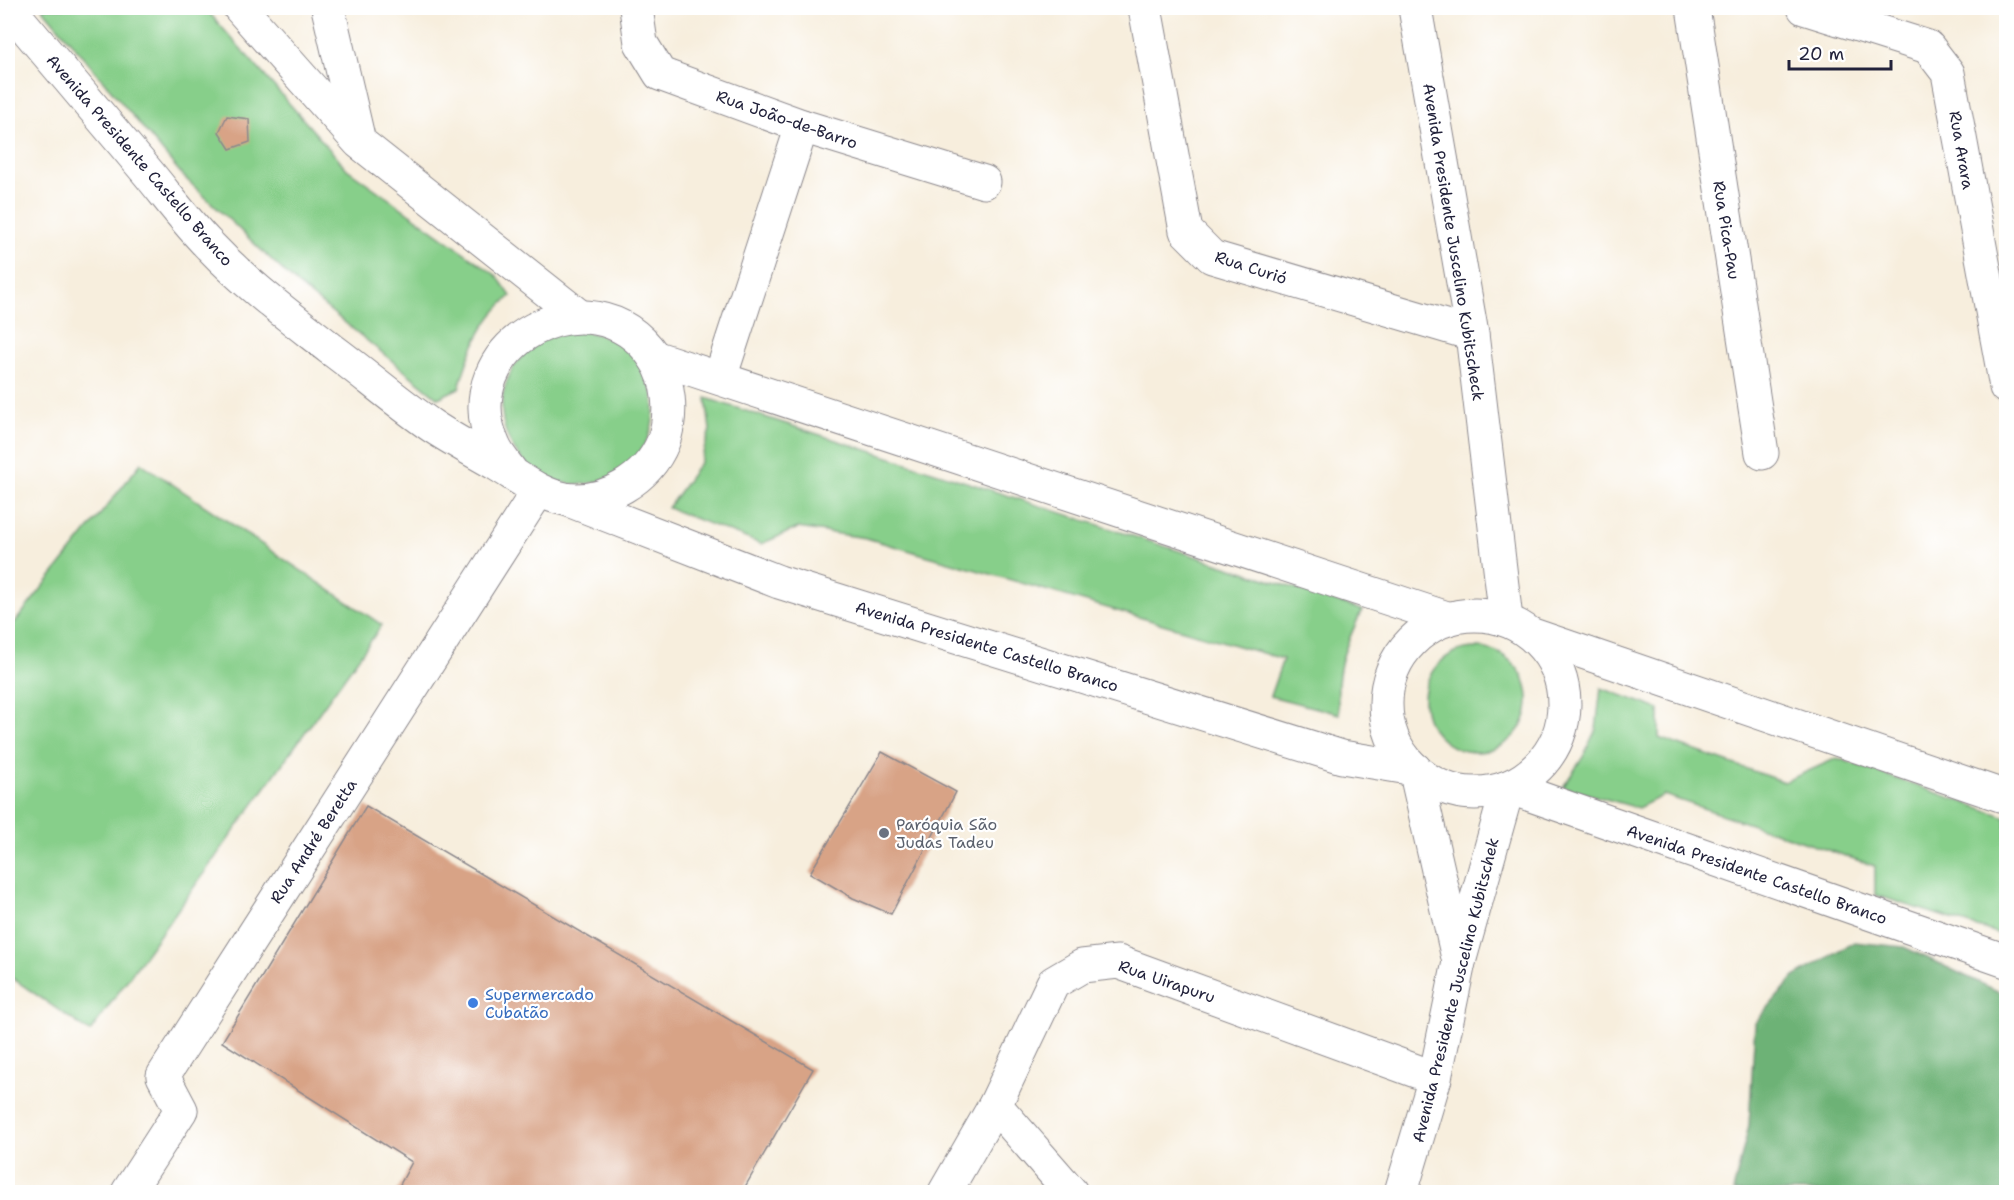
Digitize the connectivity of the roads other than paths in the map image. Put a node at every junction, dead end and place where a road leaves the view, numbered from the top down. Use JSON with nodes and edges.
{"nodes":[{"id":1,"x":9,"y":8,"type":"edge"},
{"id":2,"x":240,"y":8,"type":"edge"},
{"id":3,"x":328,"y":8,"type":"edge"},
{"id":4,"x":636,"y":8,"type":"edge"},
{"id":5,"x":1145,"y":8,"type":"edge"},
{"id":6,"x":1415,"y":8,"type":"edge"},
{"id":7,"x":1693,"y":8,"type":"edge"},
{"id":8,"x":1804,"y":8,"type":"edge"},
{"id":9,"x":802,"y":126,"type":"junction"},
{"id":10,"x":359,"y":142,"type":"junction"},
{"id":11,"x":984,"y":182,"type":"dead end"},
{"id":12,"x":579,"y":316,"type":"junction"},
{"id":13,"x":2000,"y":328,"type":"edge"},
{"id":14,"x":1473,"y":334,"type":"junction"},
{"id":15,"x":654,"y":357,"type":"junction"},
{"id":16,"x":720,"y":378,"type":"junction"},
{"id":17,"x":2007,"y":387,"type":"edge"},
{"id":18,"x":1762,"y":453,"type":"dead end"},
{"id":19,"x":539,"y":488,"type":"junction"},
{"id":20,"x":1447,"y":618,"type":"junction"},
{"id":21,"x":1519,"y":627,"type":"junction"},
{"id":22,"x":1415,"y":769,"type":"junction"},
{"id":23,"x":1508,"y":787,"type":"junction"},
{"id":24,"x":2007,"y":797,"type":"edge"},
{"id":25,"x":2007,"y":961,"type":"edge"},
{"id":26,"x":1459,"y":962,"type":"junction"},
{"id":27,"x":1435,"y":1078,"type":"junction"},
{"id":28,"x":995,"y":1105,"type":"junction"},
{"id":29,"x":128,"y":1192,"type":"edge"},
{"id":30,"x":945,"y":1192,"type":"edge"},
{"id":31,"x":1071,"y":1192,"type":"edge"},
{"id":32,"x":1401,"y":1192,"type":"edge"}],
"edges":[{"from":1,"to":19,"type":"street","name":"Avenida Presidente Castello Branco"},
{"from":2,"to":10,"type":"street"},
{"from":3,"to":10,"type":"street"},
{"from":4,"to":9,"type":"street","name":"Rua João-de-Barro"},
{"from":5,"to":14,"type":"street","name":"Rua Curió"},
{"from":6,"to":14,"type":"street","name":"Avenida Presidente Juscelino Kubitscheck"},
{"from":7,"to":18,"type":"street","name":"Rua Pica-Pau"},
{"from":8,"to":13,"type":"street","name":"Rua Arara"},
{"from":9,"to":11,"type":"street","name":"Rua João-de-Barro"},
{"from":9,"to":16,"type":"street"},
{"from":10,"to":12,"type":"street"},
{"from":12,"to":15,"type":"street"},
{"from":12,"to":19,"type":"street"},
{"from":13,"to":17,"type":"street","name":"Rua Arara"},
{"from":14,"to":21,"type":"street","name":"Avenida Presidente Juscelino Kubitscheck"},
{"from":15,"to":16,"type":"street"},
{"from":15,"to":19,"type":"street"},
{"from":16,"to":20,"type":"street"},
{"from":19,"to":22,"type":"street","name":"Avenida Presidente Castello Branco"},
{"from":19,"to":29,"type":"street","name":"Rua André Beretta"},
{"from":20,"to":21,"type":"street"},
{"from":20,"to":22,"type":"street"},
{"from":21,"to":23,"type":"street"},
{"from":21,"to":24,"type":"street"},
{"from":22,"to":23,"type":"street"},
{"from":22,"to":26,"type":"street"},
{"from":23,"to":25,"type":"street","name":"Avenida Presidente Castello Branco"},
{"from":23,"to":26,"type":"street","name":"Avenida Presidente Juscelino Kubitschek"},
{"from":26,"to":27,"type":"street","name":"Avenida Presidente Juscelino Kubitschek"},
{"from":27,"to":28,"type":"street","name":"Rua Uirapuru"},
{"from":27,"to":32,"type":"street","name":"Avenida Presidente Juscelino Kubitschek"},
{"from":28,"to":30,"type":"street","name":"Rua Uirapuru"},
{"from":28,"to":31,"type":"street"}]}
